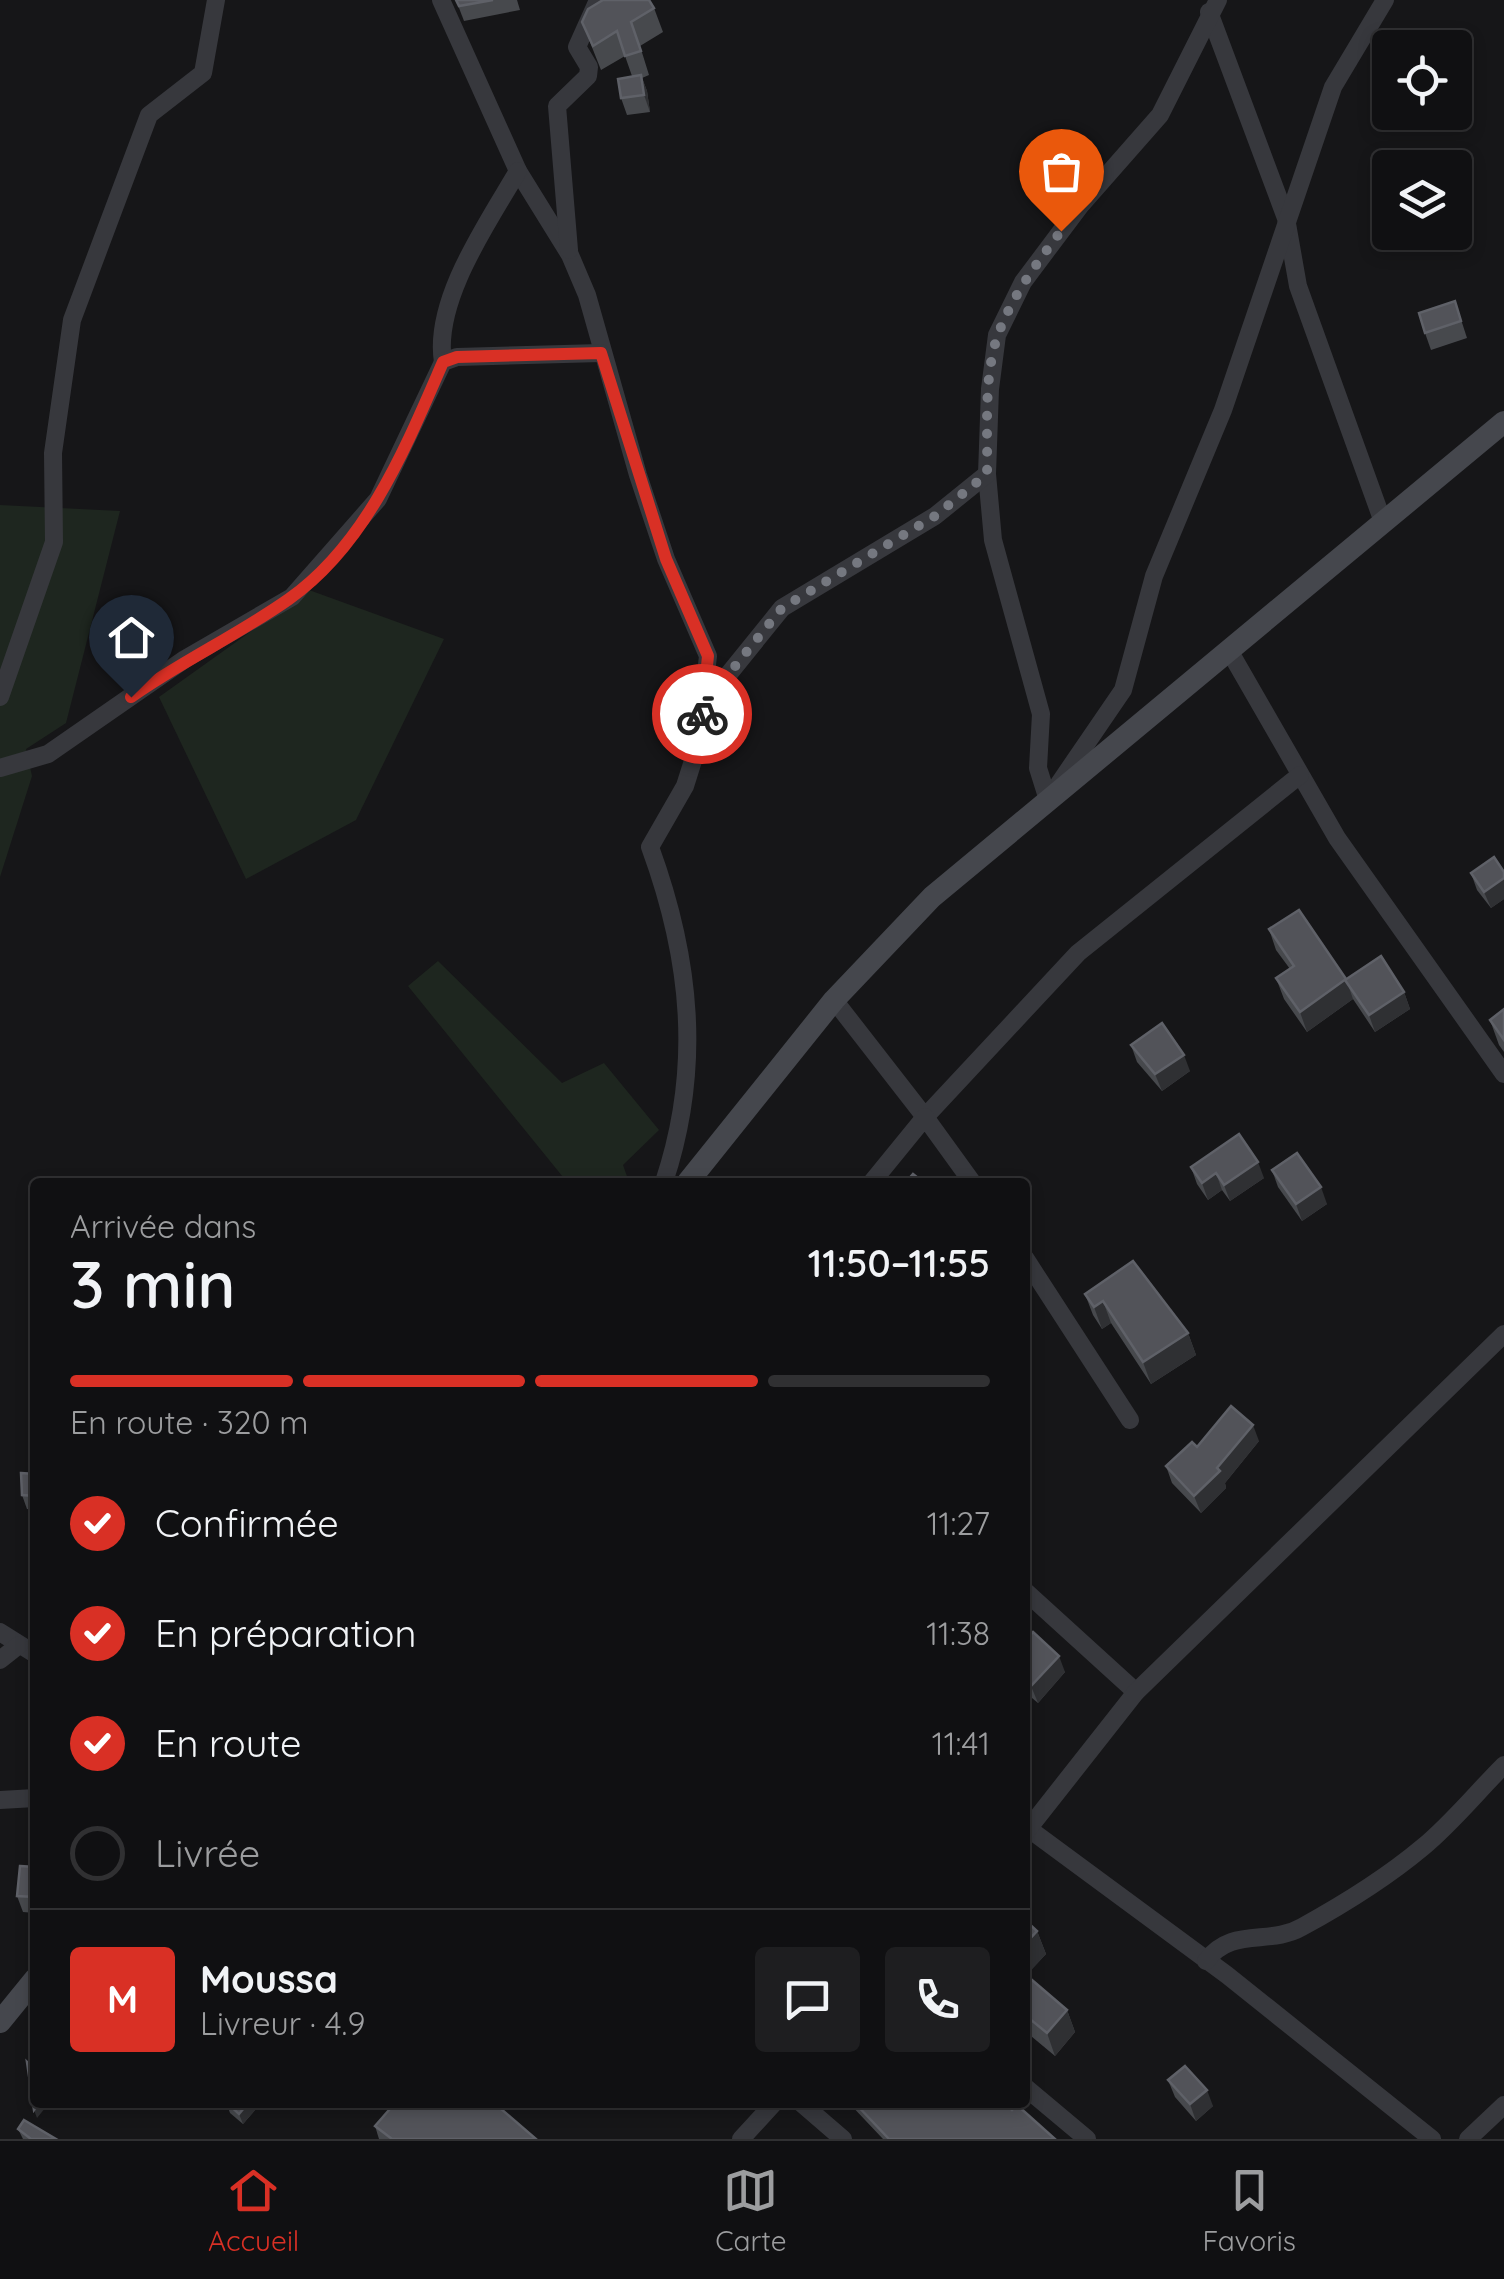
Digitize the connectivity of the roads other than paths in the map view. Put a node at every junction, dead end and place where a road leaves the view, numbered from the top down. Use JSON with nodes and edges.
{"nodes":[{"id":1,"x":216,"y":0,"type":"edge"},
{"id":2,"x":442,"y":0,"type":"edge"},
{"id":3,"x":598,"y":0,"type":"edge"},
{"id":4,"x":1385,"y":0,"type":"edge"},
{"id":5,"x":1214,"y":6,"type":"edge"},
{"id":6,"x":518,"y":171,"type":"junction"},
{"id":7,"x":1286,"y":218,"type":"junction"},
{"id":8,"x":570,"y":255,"type":"junction"},
{"id":9,"x":601,"y":353,"type":"junction"},
{"id":10,"x":443,"y":362,"type":"junction"},
{"id":11,"x":1504,"y":422,"type":"edge"},
{"id":12,"x":987,"y":474,"type":"junction"},
{"id":13,"x":1383,"y":522,"type":"junction"},
{"id":14,"x":1230,"y":652,"type":"junction"},
{"id":15,"x":0,"y":698,"type":"edge"},
{"id":16,"x":698,"y":748,"type":"junction"},
{"id":17,"x":0,"y":768,"type":"edge"},
{"id":18,"x":1300,"y":775,"type":"junction"},
{"id":19,"x":1048,"y":800,"type":"junction"},
{"id":20,"x":834,"y":1000,"type":"junction"},
{"id":21,"x":1504,"y":1074,"type":"edge"},
{"id":22,"x":925,"y":1117,"type":"junction"},
{"id":23,"x":665,"y":1178,"type":"edge"},
{"id":24,"x":691,"y":1178,"type":"edge"},
{"id":25,"x":875,"y":1178,"type":"edge"},
{"id":26,"x":969,"y":1178,"type":"edge"},
{"id":27,"x":1030,"y":1266,"type":"edge"},
{"id":28,"x":1504,"y":1334,"type":"edge"},
{"id":29,"x":1130,"y":1420,"type":"dead end"},
{"id":30,"x":1030,"y":1596,"type":"edge"},
{"id":31,"x":0,"y":1632,"type":"edge"},
{"id":32,"x":27,"y":1650,"type":"edge"},
{"id":33,"x":0,"y":1660,"type":"edge"},
{"id":34,"x":1136,"y":1692,"type":"junction"},
{"id":35,"x":1504,"y":1766,"type":"edge"},
{"id":36,"x":30,"y":1798,"type":"edge"},
{"id":37,"x":0,"y":1800,"type":"edge"},
{"id":38,"x":1030,"y":1824,"type":"edge"},
{"id":39,"x":1030,"y":1832,"type":"edge"},
{"id":40,"x":1206,"y":1960,"type":"junction"},
{"id":41,"x":30,"y":1984,"type":"edge"},
{"id":42,"x":0,"y":2022,"type":"edge"},
{"id":43,"x":1030,"y":2091,"type":"edge"},
{"id":44,"x":1504,"y":2105,"type":"edge"},
{"id":45,"x":769,"y":2108,"type":"edge"},
{"id":46,"x":807,"y":2108,"type":"edge"},
{"id":47,"x":741,"y":2139,"type":"edge"},
{"id":48,"x":842,"y":2139,"type":"edge"},
{"id":49,"x":1088,"y":2139,"type":"edge"},
{"id":50,"x":1432,"y":2139,"type":"edge"},
{"id":51,"x":1468,"y":2139,"type":"edge"}],
"edges":[{"from":1,"to":15,"type":"street"},
{"from":2,"to":6,"type":"street"},
{"from":3,"to":8,"type":"street"},
{"from":4,"to":7,"type":"street"},
{"from":5,"to":7,"type":"street"},
{"from":5,"to":12,"type":"street"},
{"from":6,"to":8,"type":"street"},
{"from":6,"to":10,"type":"street"},
{"from":7,"to":13,"type":"street"},
{"from":7,"to":19,"type":"street"},
{"from":8,"to":9,"type":"street"},
{"from":9,"to":10,"type":"street"},
{"from":9,"to":16,"type":"street"},
{"from":10,"to":17,"type":"street"},
{"from":11,"to":13,"type":"street"},
{"from":12,"to":16,"type":"street"},
{"from":12,"to":19,"type":"street"},
{"from":13,"to":14,"type":"street"},
{"from":14,"to":18,"type":"street"},
{"from":14,"to":19,"type":"street"},
{"from":16,"to":23,"type":"street"},
{"from":18,"to":21,"type":"street"},
{"from":18,"to":22,"type":"street"},
{"from":19,"to":20,"type":"street"},
{"from":20,"to":22,"type":"street"},
{"from":20,"to":24,"type":"street"},
{"from":22,"to":25,"type":"street"},
{"from":22,"to":26,"type":"street"},
{"from":27,"to":29,"type":"street"},
{"from":28,"to":34,"type":"street"},
{"from":30,"to":34,"type":"street"},
{"from":31,"to":32,"type":"street"},
{"from":32,"to":33,"type":"street"},
{"from":34,"to":38,"type":"street"},
{"from":35,"to":40,"type":"street"},
{"from":36,"to":37,"type":"street"},
{"from":39,"to":40,"type":"street"},
{"from":40,"to":50,"type":"street"},
{"from":41,"to":42,"type":"street"},
{"from":43,"to":49,"type":"street"},
{"from":44,"to":51,"type":"street"},
{"from":45,"to":47,"type":"street"},
{"from":46,"to":48,"type":"street"}]}
